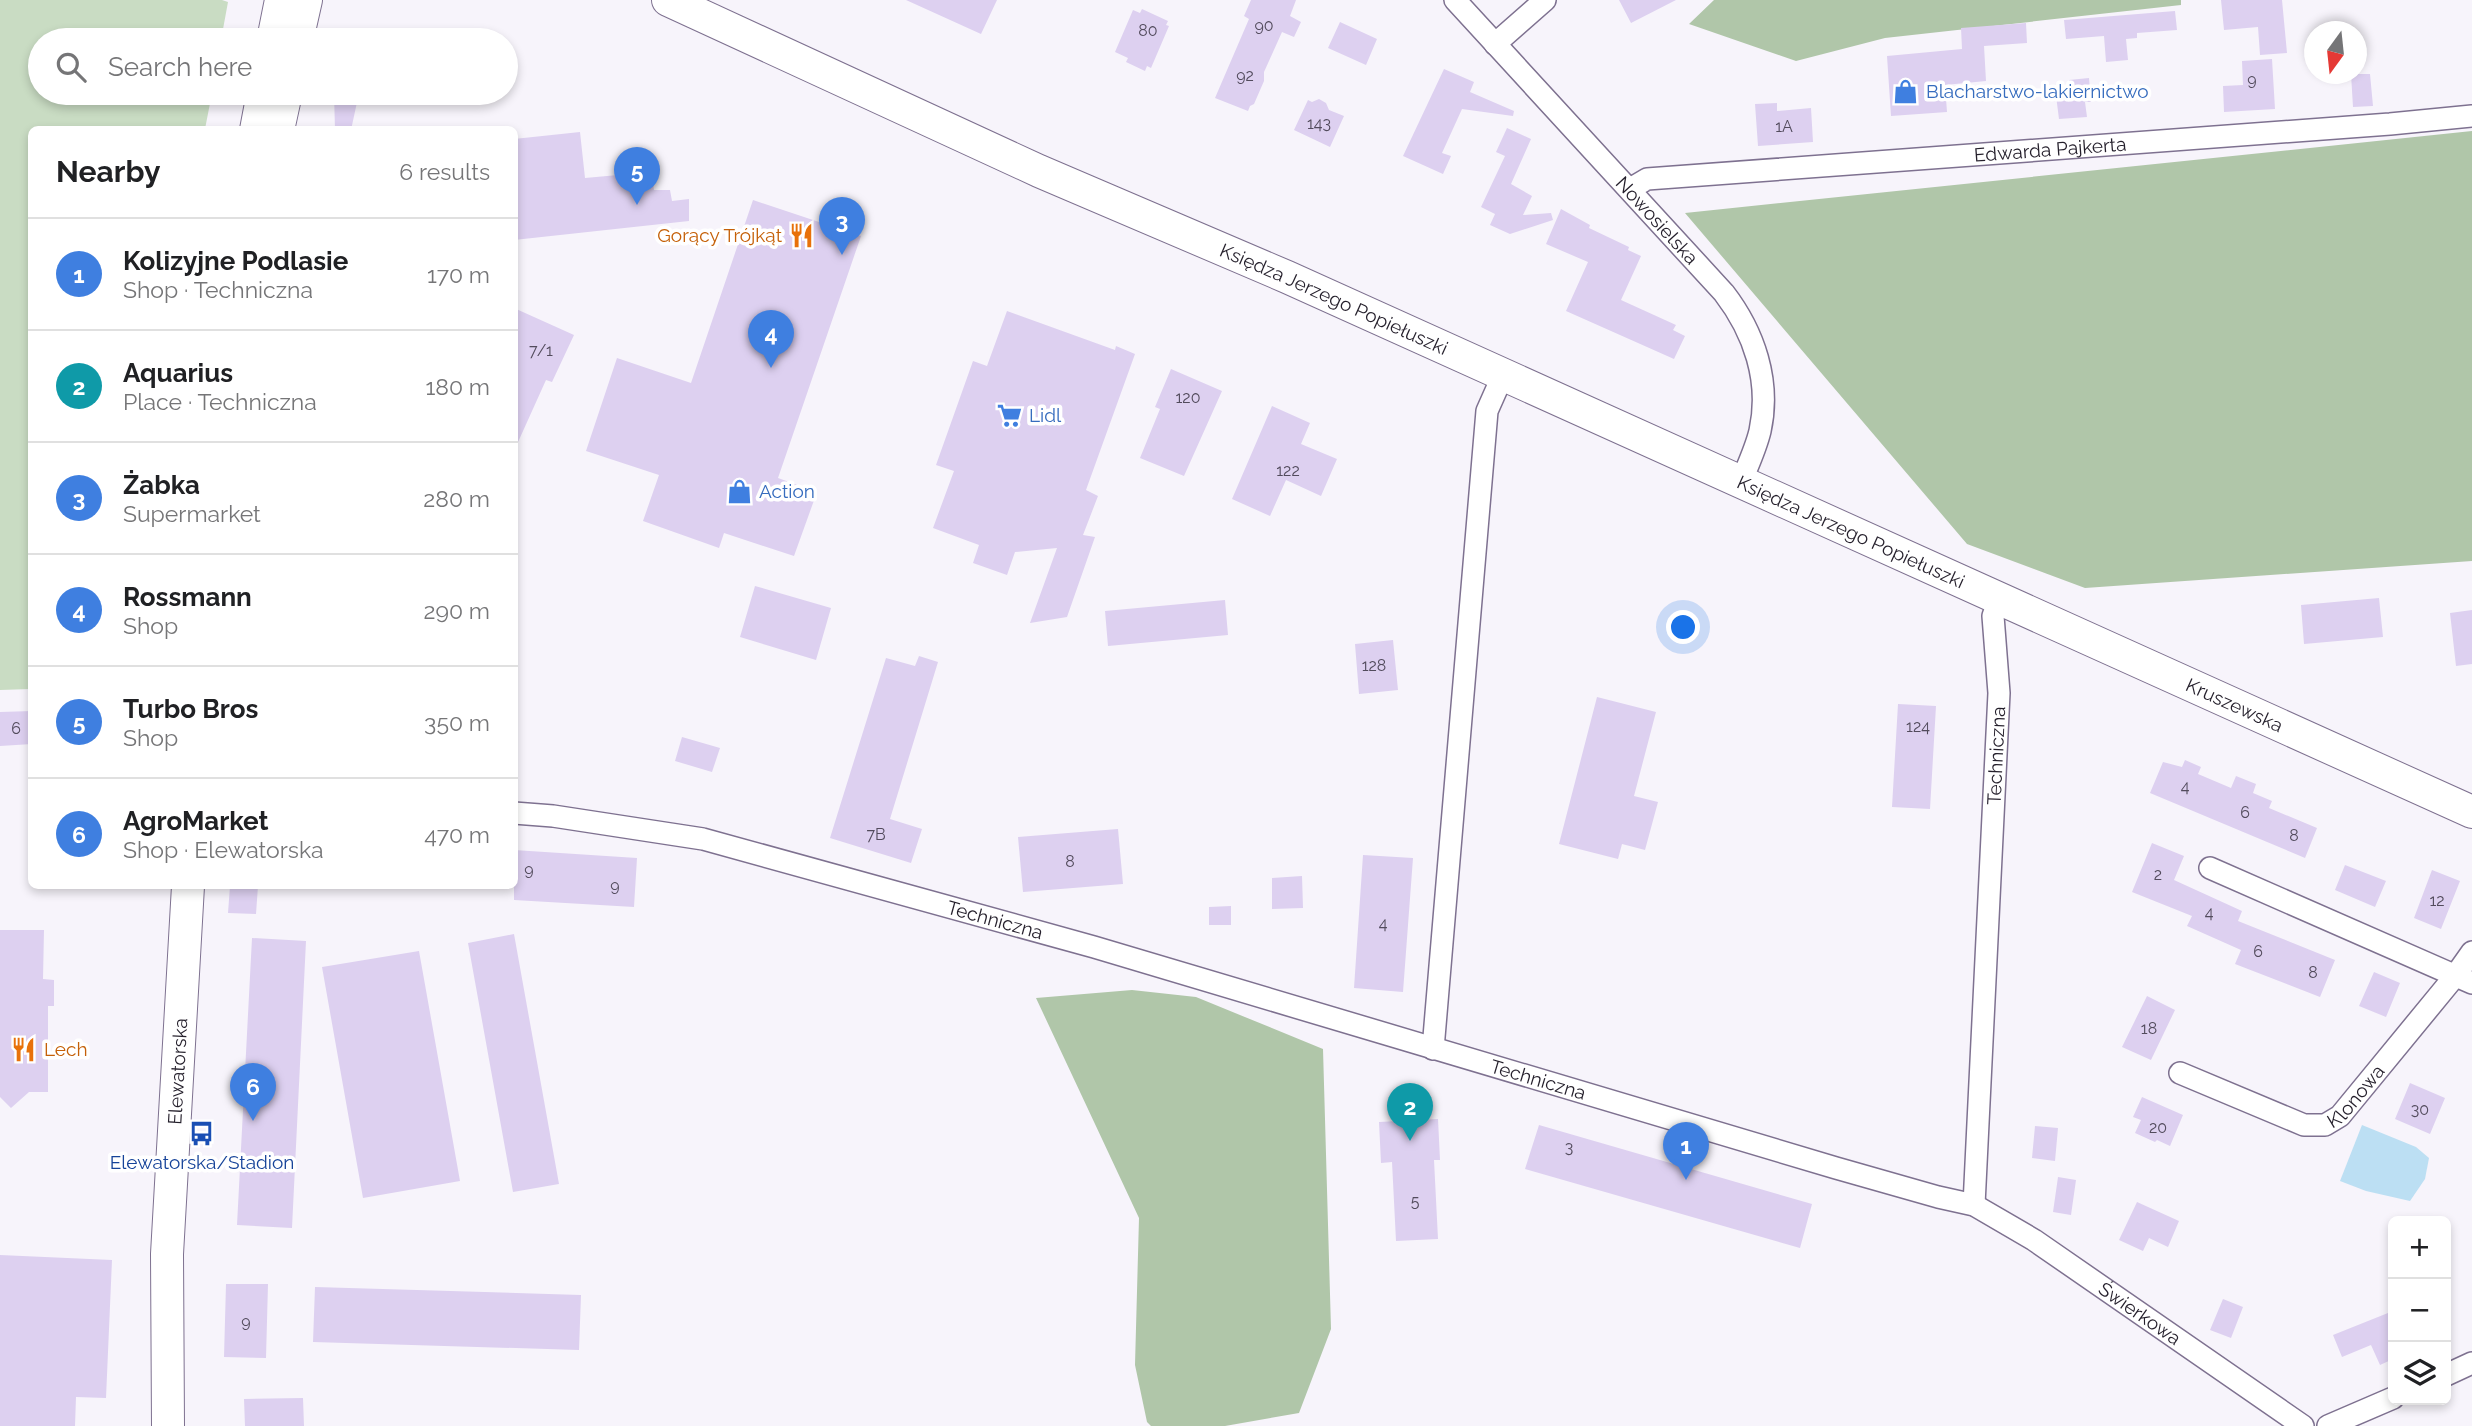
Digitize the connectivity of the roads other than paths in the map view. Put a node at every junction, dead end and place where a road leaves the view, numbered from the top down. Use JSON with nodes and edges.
{"nodes":[{"id":1,"x":281,"y":0,"type":"edge"},
{"id":2,"x":306,"y":0,"type":"edge"},
{"id":3,"x":668,"y":0,"type":"edge"},
{"id":4,"x":1455,"y":0,"type":"edge"},
{"id":5,"x":1545,"y":0,"type":"edge"},
{"id":6,"x":275,"y":28,"type":"edge"},
{"id":7,"x":300,"y":28,"type":"edge"},
{"id":8,"x":1495,"y":44,"type":"junction"},
{"id":9,"x":261,"y":105,"type":"edge"},
{"id":10,"x":283,"y":105,"type":"edge"},
{"id":11,"x":2472,"y":116,"type":"edge"},
{"id":12,"x":257,"y":126,"type":"edge"},
{"id":13,"x":279,"y":126,"type":"edge"},
{"id":14,"x":1630,"y":189,"type":"junction"},
{"id":15,"x":1503,"y":375,"type":"junction"},
{"id":16,"x":1741,"y":482,"type":"junction"},
{"id":17,"x":1999,"y":599,"type":"junction"},
{"id":18,"x":2472,"y":812,"type":"edge"},
{"id":19,"x":518,"y":813,"type":"edge"},
{"id":20,"x":2210,"y":868,"type":"dead end"},
{"id":21,"x":188,"y":889,"type":"edge"},
{"id":22,"x":2472,"y":952,"type":"edge"},
{"id":23,"x":2464,"y":979,"type":"edge"},
{"id":24,"x":1433,"y":1049,"type":"junction"},
{"id":25,"x":2180,"y":1073,"type":"dead end"},
{"id":26,"x":1974,"y":1205,"type":"junction"},
{"id":27,"x":2472,"y":1363,"type":"edge"},
{"id":28,"x":2451,"y":1373,"type":"edge"},
{"id":29,"x":2388,"y":1400,"type":"edge"},
{"id":30,"x":168,"y":1426,"type":"edge"},
{"id":31,"x":2303,"y":1426,"type":"edge"},
{"id":32,"x":2328,"y":1426,"type":"edge"}],
"edges":[{"from":1,"to":6,"type":"street"},
{"from":2,"to":7,"type":"street"},
{"from":3,"to":15,"type":"street","name":"Księdza Jerzego Popiełuszki"},
{"from":4,"to":8,"type":"street","name":"Nowosielska"},
{"from":5,"to":8,"type":"street"},
{"from":8,"to":14,"type":"street","name":"Nowosielska"},
{"from":9,"to":12,"type":"street"},
{"from":10,"to":13,"type":"street"},
{"from":11,"to":14,"type":"street","name":"Edwarda Pajkerta"},
{"from":14,"to":16,"type":"street","name":"Nowosielska"},
{"from":15,"to":16,"type":"street","name":"Księdza Jerzego Popiełuszki"},
{"from":15,"to":24,"type":"street"},
{"from":16,"to":17,"type":"street","name":"Księdza Jerzego Popiełuszki"},
{"from":17,"to":18,"type":"street","name":"Kruszewska"},
{"from":17,"to":26,"type":"street","name":"Techniczna"},
{"from":19,"to":24,"type":"street","name":"Techniczna"},
{"from":20,"to":23,"type":"street"},
{"from":21,"to":30,"type":"street","name":"Elewatorska"},
{"from":22,"to":23,"type":"street","name":"Klonowa"},
{"from":23,"to":25,"type":"street","name":"Klonowa"},
{"from":24,"to":26,"type":"street","name":"Techniczna"},
{"from":26,"to":31,"type":"street","name":"Świerkowa"},
{"from":27,"to":28,"type":"street"},
{"from":29,"to":32,"type":"street"}]}
